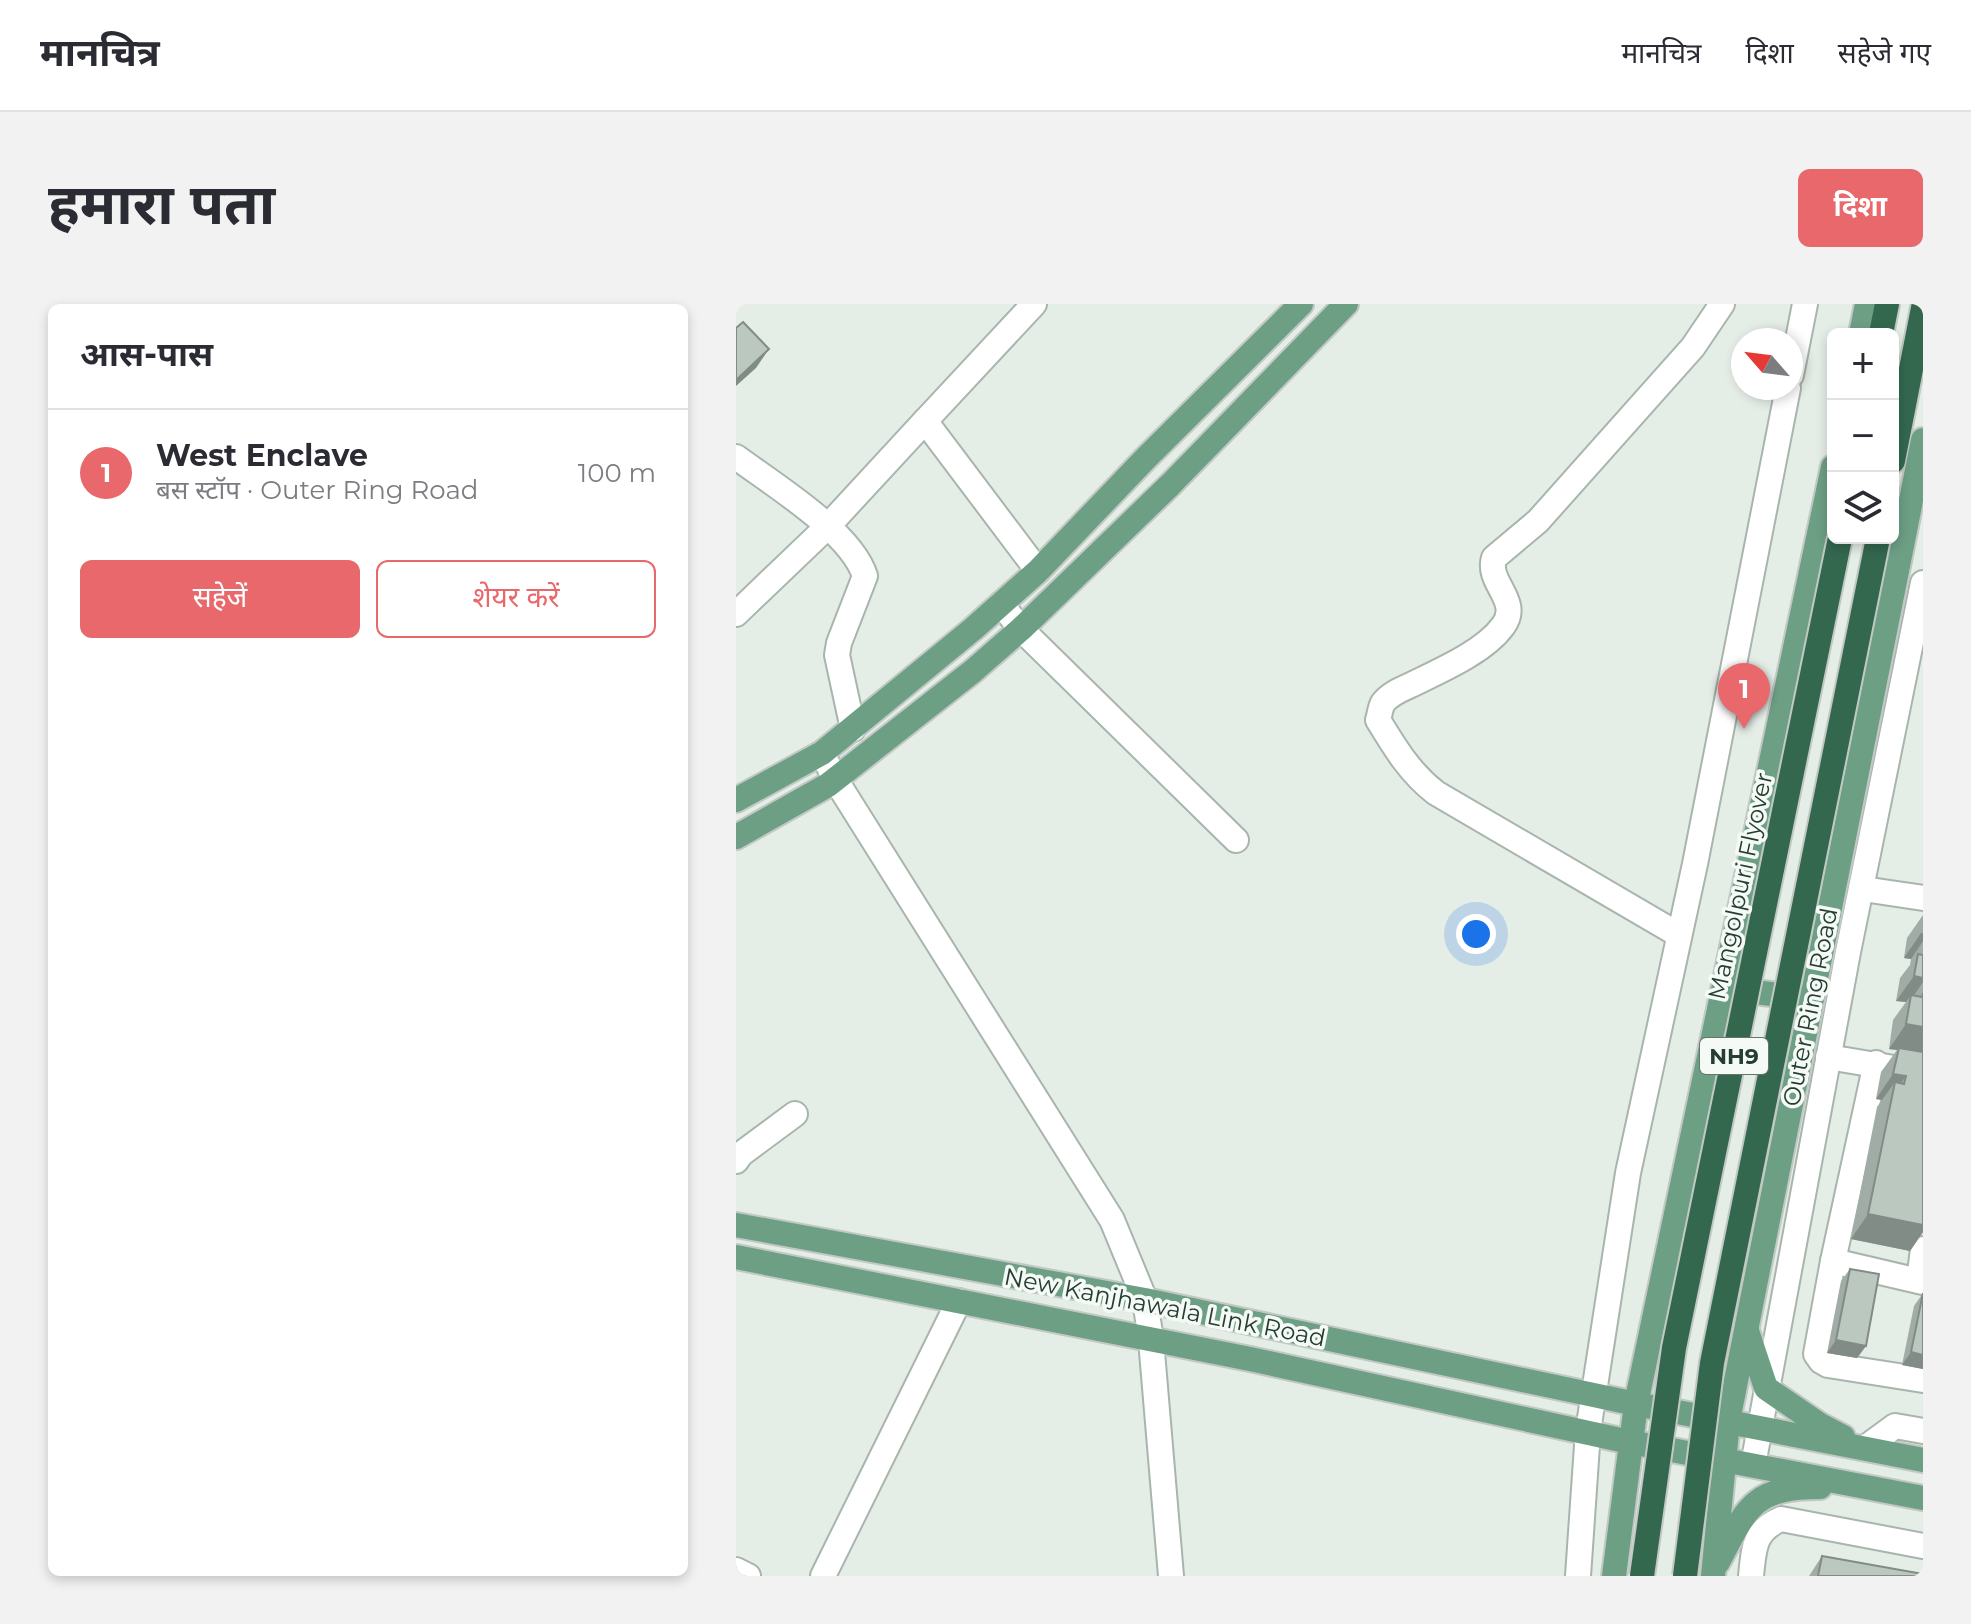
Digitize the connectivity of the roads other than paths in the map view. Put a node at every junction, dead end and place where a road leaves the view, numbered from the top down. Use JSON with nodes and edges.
{"nodes":[{"id":1,"x":1034,"y":304,"type":"edge"},
{"id":2,"x":1301,"y":304,"type":"edge"},
{"id":3,"x":1346,"y":304,"type":"edge"},
{"id":4,"x":1722,"y":304,"type":"edge"},
{"id":5,"x":1805,"y":304,"type":"edge"},
{"id":6,"x":1867,"y":304,"type":"edge"},
{"id":7,"x":1887,"y":304,"type":"edge"},
{"id":8,"x":1923,"y":308,"type":"edge"},
{"id":9,"x":1800,"y":328,"type":"edge"},
{"id":10,"x":1862,"y":328,"type":"edge"},
{"id":11,"x":1882,"y":328,"type":"edge"},
{"id":12,"x":1786,"y":400,"type":"edge"},
{"id":13,"x":925,"y":421,"type":"junction"},
{"id":14,"x":1899,"y":430,"type":"edge"},
{"id":15,"x":1923,"y":440,"type":"edge"},
{"id":16,"x":736,"y":457,"type":"edge"},
{"id":17,"x":1832,"y":472,"type":"edge"},
{"id":18,"x":828,"y":526,"type":"junction"},
{"id":19,"x":1839,"y":544,"type":"edge"},
{"id":20,"x":1877,"y":544,"type":"edge"},
{"id":21,"x":1038,"y":571,"type":"junction"},
{"id":22,"x":1923,"y":583,"type":"edge"},
{"id":23,"x":1001,"y":604,"type":"junction"},
{"id":24,"x":736,"y":614,"type":"edge"},
{"id":25,"x":1021,"y":629,"type":"junction"},
{"id":26,"x":961,"y":639,"type":"junction"},
{"id":27,"x":982,"y":663,"type":"junction"},
{"id":28,"x":853,"y":729,"type":"junction"},
{"id":29,"x":822,"y":753,"type":"junction"},
{"id":30,"x":835,"y":779,"type":"junction"},
{"id":31,"x":736,"y":800,"type":"edge"},
{"id":32,"x":736,"y":837,"type":"edge"},
{"id":33,"x":1236,"y":840,"type":"dead end"},
{"id":34,"x":1863,"y":889,"type":"junction"},
{"id":35,"x":1923,"y":898,"type":"edge"},
{"id":36,"x":1679,"y":935,"type":"junction"},
{"id":37,"x":1723,"y":988,"type":"junction"},
{"id":38,"x":1812,"y":999,"type":"junction"},
{"id":39,"x":1828,"y":1057,"type":"junction"},
{"id":40,"x":1876,"y":1063,"type":"junction"},
{"id":41,"x":1923,"y":1073,"type":"edge"},
{"id":42,"x":795,"y":1114,"type":"dead end"},
{"id":43,"x":736,"y":1161,"type":"edge"},
{"id":44,"x":736,"y":1225,"type":"edge"},
{"id":45,"x":1923,"y":1249,"type":"edge"},
{"id":46,"x":736,"y":1257,"type":"edge"},
{"id":47,"x":1833,"y":1261,"type":"junction"},
{"id":48,"x":1921,"y":1282,"type":"edge"},
{"id":49,"x":1145,"y":1300,"type":"junction"},
{"id":50,"x":959,"y":1301,"type":"junction"},
{"id":51,"x":1746,"y":1329,"type":"junction"},
{"id":52,"x":1151,"y":1340,"type":"junction"},
{"id":53,"x":1923,"y":1380,"type":"edge"},
{"id":54,"x":1766,"y":1388,"type":"junction"},
{"id":55,"x":1593,"y":1395,"type":"junction"},
{"id":56,"x":1636,"y":1404,"type":"junction"},
{"id":57,"x":1728,"y":1421,"type":"junction"},
{"id":58,"x":1760,"y":1427,"type":"junction"},
{"id":59,"x":1588,"y":1431,"type":"junction"},
{"id":60,"x":1923,"y":1431,"type":"edge"},
{"id":61,"x":1630,"y":1442,"type":"junction"},
{"id":62,"x":1865,"y":1448,"type":"junction"},
{"id":63,"x":1724,"y":1459,"type":"junction"},
{"id":64,"x":1923,"y":1460,"type":"edge"},
{"id":65,"x":1753,"y":1465,"type":"junction"},
{"id":66,"x":1871,"y":1487,"type":"junction"},
{"id":67,"x":1923,"y":1498,"type":"edge"},
{"id":68,"x":1923,"y":1546,"type":"edge"},
{"id":69,"x":736,"y":1570,"type":"edge"},
{"id":70,"x":1713,"y":1573,"type":"edge"},
{"id":71,"x":748,"y":1576,"type":"edge"},
{"id":72,"x":823,"y":1576,"type":"edge"},
{"id":73,"x":1171,"y":1576,"type":"edge"},
{"id":74,"x":1578,"y":1576,"type":"edge"},
{"id":75,"x":1614,"y":1576,"type":"edge"},
{"id":76,"x":1642,"y":1576,"type":"edge"},
{"id":77,"x":1685,"y":1576,"type":"edge"},
{"id":78,"x":1751,"y":1576,"type":"edge"}],
"edges":[{"from":1,"to":13,"type":"street"},
{"from":2,"to":21,"type":"main road"},
{"from":3,"to":25,"type":"main road"},
{"from":4,"to":36,"type":"street"},
{"from":5,"to":9,"type":"street"},
{"from":6,"to":10,"type":"main road"},
{"from":7,"to":11,"type":"highway"},
{"from":8,"to":14,"type":"highway"},
{"from":12,"to":36,"type":"street"},
{"from":13,"to":18,"type":"street"},
{"from":13,"to":21,"type":"street"},
{"from":15,"to":38,"type":"main road","name":"Outer Ring Road"},
{"from":16,"to":18,"type":"street"},
{"from":17,"to":37,"type":"main road"},
{"from":18,"to":24,"type":"street"},
{"from":18,"to":28,"type":"street"},
{"from":19,"to":76,"type":"highway","name":"Mangolpuri Flyover","number":"NH9","bridge":true},
{"from":20,"to":77,"type":"highway","number":"NH9","bridge":true},
{"from":21,"to":23,"type":"main road"},
{"from":22,"to":34,"type":"street"},
{"from":23,"to":25,"type":"street"},
{"from":23,"to":26,"type":"main road"},
{"from":25,"to":27,"type":"main road"},
{"from":25,"to":33,"type":"street"},
{"from":26,"to":27,"type":"main road"},
{"from":26,"to":28,"type":"main road"},
{"from":27,"to":30,"type":"main road"},
{"from":28,"to":29,"type":"main road"},
{"from":29,"to":30,"type":"street"},
{"from":29,"to":31,"type":"main road"},
{"from":30,"to":32,"type":"main road"},
{"from":30,"to":49,"type":"street"},
{"from":34,"to":35,"type":"street"},
{"from":34,"to":39,"type":"street"},
{"from":36,"to":55,"type":"street"},
{"from":37,"to":38,"type":"main road"},
{"from":37,"to":56,"type":"main road"},
{"from":38,"to":51,"type":"main road","name":"Outer Ring Road"},
{"from":39,"to":40,"type":"street"},
{"from":39,"to":54,"type":"street"},
{"from":40,"to":41,"type":"street"},
{"from":40,"to":47,"type":"street"},
{"from":42,"to":43,"type":"street"},
{"from":44,"to":49,"type":"main road","name":"New Kanjhawala Link Road"},
{"from":45,"to":48,"type":"street"},
{"from":46,"to":50,"type":"main road","name":"New Kanjhawala Link Road"},
{"from":47,"to":48,"type":"street"},
{"from":47,"to":53,"type":"street"},
{"from":49,"to":52,"type":"street"},
{"from":49,"to":55,"type":"main road","name":"New Kanjhawala Link Road"},
{"from":50,"to":52,"type":"main road","name":"New Kanjhawala Link Road"},
{"from":50,"to":72,"type":"street"},
{"from":51,"to":54,"type":"main road"},
{"from":51,"to":57,"type":"main road","name":"Outer Ring Road"},
{"from":52,"to":59,"type":"main road","name":"New Kanjhawala Link Road"},
{"from":52,"to":73,"type":"street"},
{"from":54,"to":58,"type":"street"},
{"from":54,"to":62,"type":"main road"},
{"from":55,"to":56,"type":"main road","name":"New Kanjhawala Link Road"},
{"from":55,"to":59,"type":"street"},
{"from":56,"to":57,"type":"main road","name":"New Kanjhawala Link Road"},
{"from":56,"to":61,"type":"main road"},
{"from":57,"to":58,"type":"main road","name":"New Kanjhawala Link Road"},
{"from":57,"to":63,"type":"main road","name":"Outer Ring Road"},
{"from":58,"to":62,"type":"main road","name":"New Kanjhawala Link Road"},
{"from":58,"to":65,"type":"street"},
{"from":59,"to":61,"type":"main road","name":"New Kanjhawala Link Road"},
{"from":59,"to":74,"type":"street"},
{"from":60,"to":62,"type":"street"},
{"from":61,"to":63,"type":"main road","name":"New Kanjhawala Link Road"},
{"from":61,"to":75,"type":"main road"},
{"from":62,"to":64,"type":"main road","name":"New Kanjhawala Link Road"},
{"from":63,"to":65,"type":"main road","name":"New Kanjhawala Link Road"},
{"from":63,"to":70,"type":"main road","name":"Outer Ring Road"},
{"from":65,"to":66,"type":"main road","name":"New Kanjhawala Link Road"},
{"from":66,"to":67,"type":"main road"},
{"from":66,"to":70,"type":"main road"},
{"from":68,"to":78,"type":"street"},
{"from":69,"to":71,"type":"street"}]}
